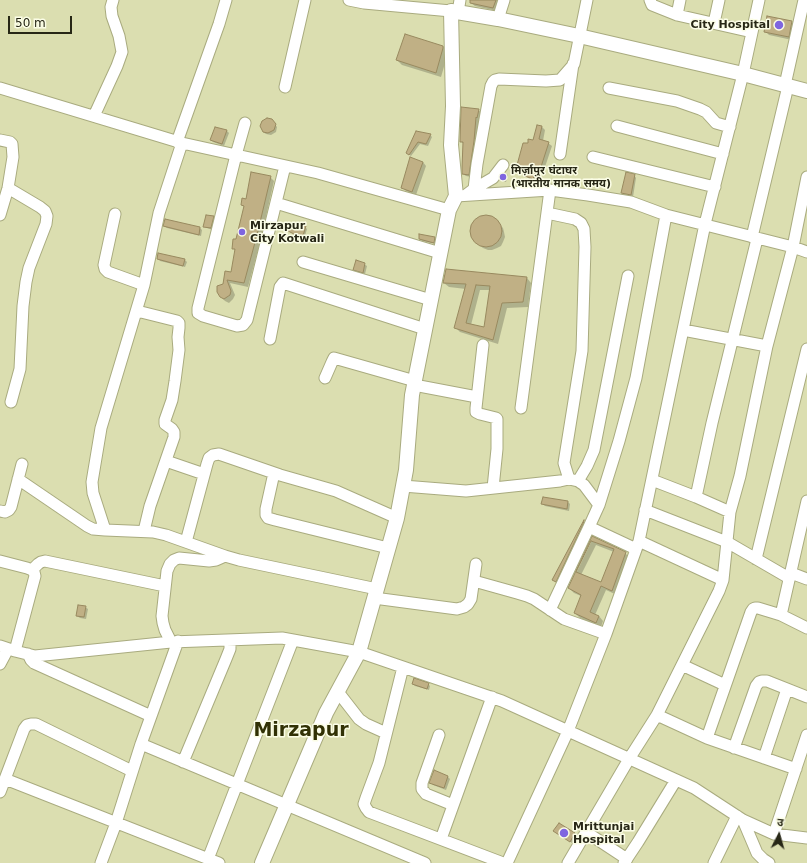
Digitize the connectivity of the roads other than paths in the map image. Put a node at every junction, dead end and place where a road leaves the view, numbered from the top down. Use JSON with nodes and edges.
{"nodes":[{"id":1,"x":113,"y":0,"type":"edge"},
{"id":2,"x":226,"y":0,"type":"edge"},
{"id":3,"x":305,"y":0,"type":"edge"},
{"id":4,"x":349,"y":0,"type":"edge"},
{"id":5,"x":504,"y":0,"type":"edge"},
{"id":6,"x":587,"y":0,"type":"edge"},
{"id":7,"x":650,"y":0,"type":"edge"},
{"id":8,"x":680,"y":0,"type":"edge"},
{"id":9,"x":719,"y":0,"type":"edge"},
{"id":10,"x":759,"y":0,"type":"edge"},
{"id":11,"x":804,"y":0,"type":"edge"},
{"id":12,"x":456,"y":8,"type":"edge"},
{"id":13,"x":677,"y":15,"type":"junction"},
{"id":14,"x":498,"y":19,"type":"junction"},
{"id":15,"x":714,"y":23,"type":"junction"},
{"id":16,"x":752,"y":32,"type":"junction"},
{"id":17,"x":579,"y":36,"type":"junction"},
{"id":18,"x":574,"y":64,"type":"junction"},
{"id":19,"x":743,"y":74,"type":"junction"},
{"id":20,"x":787,"y":86,"type":"junction"},
{"id":21,"x":286,"y":87,"type":"dead end"},
{"id":22,"x":0,"y":88,"type":"edge"},
{"id":23,"x":609,"y":88,"type":"dead end"},
{"id":24,"x":807,"y":91,"type":"edge"},
{"id":25,"x":94,"y":116,"type":"junction"},
{"id":26,"x":245,"y":123,"type":"dead end"},
{"id":27,"x":617,"y":126,"type":"dead end"},
{"id":28,"x":730,"y":127,"type":"junction"},
{"id":29,"x":0,"y":140,"type":"edge"},
{"id":30,"x":180,"y":142,"type":"junction"},
{"id":31,"x":560,"y":154,"type":"dead end"},
{"id":32,"x":723,"y":154,"type":"junction"},
{"id":33,"x":236,"y":155,"type":"junction"},
{"id":34,"x":593,"y":157,"type":"dead end"},
{"id":35,"x":503,"y":165,"type":"dead end"},
{"id":36,"x":285,"y":166,"type":"junction"},
{"id":37,"x":807,"y":177,"type":"edge"},
{"id":38,"x":714,"y":187,"type":"junction"},
{"id":39,"x":8,"y":188,"type":"junction"},
{"id":40,"x":550,"y":190,"type":"junction"},
{"id":41,"x":465,"y":193,"type":"junction"},
{"id":42,"x":276,"y":203,"type":"junction"},
{"id":43,"x":449,"y":210,"type":"junction"},
{"id":44,"x":115,"y":214,"type":"dead end"},
{"id":45,"x":547,"y":214,"type":"junction"},
{"id":46,"x":0,"y":215,"type":"edge"},
{"id":47,"x":666,"y":215,"type":"junction"},
{"id":48,"x":705,"y":224,"type":"junction"},
{"id":49,"x":754,"y":238,"type":"junction"},
{"id":50,"x":792,"y":247,"type":"junction"},
{"id":51,"x":807,"y":252,"type":"edge"},
{"id":52,"x":440,"y":253,"type":"junction"},
{"id":53,"x":303,"y":262,"type":"dead end"},
{"id":54,"x":628,"y":276,"type":"dead end"},
{"id":55,"x":144,"y":285,"type":"junction"},
{"id":56,"x":431,"y":300,"type":"junction"},
{"id":57,"x":137,"y":311,"type":"junction"},
{"id":58,"x":425,"y":329,"type":"junction"},
{"id":59,"x":683,"y":330,"type":"junction"},
{"id":60,"x":270,"y":339,"type":"dead end"},
{"id":61,"x":733,"y":339,"type":"junction"},
{"id":62,"x":483,"y":345,"type":"dead end"},
{"id":63,"x":767,"y":346,"type":"junction"},
{"id":64,"x":807,"y":349,"type":"edge"},
{"id":65,"x":325,"y":378,"type":"dead end"},
{"id":66,"x":414,"y":383,"type":"junction"},
{"id":67,"x":477,"y":397,"type":"junction"},
{"id":68,"x":11,"y":402,"type":"dead end"},
{"id":69,"x":521,"y":408,"type":"dead end"},
{"id":70,"x":166,"y":461,"type":"junction"},
{"id":71,"x":22,"y":464,"type":"dead end"},
{"id":72,"x":274,"y":472,"type":"junction"},
{"id":73,"x":204,"y":474,"type":"junction"},
{"id":74,"x":18,"y":478,"type":"junction"},
{"id":75,"x":573,"y":480,"type":"junction"},
{"id":76,"x":652,"y":480,"type":"junction"},
{"id":77,"x":403,"y":486,"type":"junction"},
{"id":78,"x":493,"y":488,"type":"junction"},
{"id":79,"x":696,"y":497,"type":"junction"},
{"id":80,"x":807,"y":501,"type":"edge"},
{"id":81,"x":599,"y":505,"type":"junction"},
{"id":82,"x":645,"y":510,"type":"junction"},
{"id":83,"x":0,"y":511,"type":"edge"},
{"id":84,"x":730,"y":512,"type":"junction"},
{"id":85,"x":397,"y":518,"type":"junction"},
{"id":86,"x":589,"y":527,"type":"junction"},
{"id":87,"x":105,"y":530,"type":"junction"},
{"id":88,"x":144,"y":531,"type":"junction"},
{"id":89,"x":186,"y":542,"type":"junction"},
{"id":90,"x":727,"y":542,"type":"junction"},
{"id":91,"x":637,"y":545,"type":"junction"},
{"id":92,"x":388,"y":548,"type":"junction"},
{"id":93,"x":225,"y":556,"type":"junction"},
{"id":94,"x":756,"y":559,"type":"junction"},
{"id":95,"x":0,"y":561,"type":"edge"},
{"id":96,"x":476,"y":564,"type":"dead end"},
{"id":97,"x":32,"y":570,"type":"junction"},
{"id":98,"x":790,"y":576,"type":"junction"},
{"id":99,"x":807,"y":579,"type":"edge"},
{"id":100,"x":723,"y":580,"type":"junction"},
{"id":101,"x":474,"y":582,"type":"junction"},
{"id":102,"x":165,"y":586,"type":"junction"},
{"id":103,"x":375,"y":594,"type":"junction"},
{"id":104,"x":550,"y":610,"type":"junction"},
{"id":105,"x":781,"y":615,"type":"junction"},
{"id":106,"x":807,"y":628,"type":"edge"},
{"id":107,"x":606,"y":634,"type":"junction"},
{"id":108,"x":230,"y":640,"type":"junction"},
{"id":109,"x":293,"y":640,"type":"junction"},
{"id":110,"x":174,"y":642,"type":"junction"},
{"id":111,"x":8,"y":649,"type":"edge"},
{"id":112,"x":359,"y":652,"type":"junction"},
{"id":113,"x":28,"y":654,"type":"junction"},
{"id":114,"x":0,"y":664,"type":"edge"},
{"id":115,"x":682,"y":665,"type":"junction"},
{"id":116,"x":403,"y":667,"type":"junction"},
{"id":117,"x":726,"y":685,"type":"junction"},
{"id":118,"x":787,"y":689,"type":"junction"},
{"id":119,"x":338,"y":692,"type":"junction"},
{"id":120,"x":492,"y":697,"type":"junction"},
{"id":121,"x":807,"y":697,"type":"edge"},
{"id":122,"x":657,"y":715,"type":"junction"},
{"id":123,"x":151,"y":716,"type":"junction"},
{"id":124,"x":568,"y":731,"type":"junction"},
{"id":125,"x":386,"y":733,"type":"junction"},
{"id":126,"x":439,"y":735,"type":"dead end"},
{"id":127,"x":807,"y":735,"type":"edge"},
{"id":128,"x":707,"y":738,"type":"junction"},
{"id":129,"x":141,"y":744,"type":"junction"},
{"id":130,"x":734,"y":748,"type":"junction"},
{"id":131,"x":764,"y":758,"type":"junction"},
{"id":132,"x":629,"y":759,"type":"junction"},
{"id":133,"x":183,"y":762,"type":"junction"},
{"id":134,"x":796,"y":769,"type":"junction"},
{"id":135,"x":132,"y":771,"type":"junction"},
{"id":136,"x":5,"y":779,"type":"junction"},
{"id":137,"x":676,"y":780,"type":"junction"},
{"id":138,"x":237,"y":784,"type":"junction"},
{"id":139,"x":0,"y":792,"type":"edge"},
{"id":140,"x":287,"y":805,"type":"junction"},
{"id":141,"x":453,"y":805,"type":"junction"},
{"id":142,"x":740,"y":818,"type":"junction"},
{"id":143,"x":116,"y":823,"type":"junction"},
{"id":144,"x":586,"y":832,"type":"junction"},
{"id":145,"x":774,"y":834,"type":"junction"},
{"id":146,"x":807,"y":838,"type":"edge"},
{"id":147,"x":441,"y":839,"type":"junction"},
{"id":148,"x":193,"y":858,"type":"edge"},
{"id":149,"x":208,"y":859,"type":"junction"},
{"id":150,"x":626,"y":861,"type":"edge"},
{"id":151,"x":101,"y":863,"type":"edge"},
{"id":152,"x":219,"y":863,"type":"edge"},
{"id":153,"x":262,"y":863,"type":"edge"},
{"id":154,"x":425,"y":863,"type":"edge"},
{"id":155,"x":503,"y":863,"type":"edge"},
{"id":156,"x":507,"y":863,"type":"edge"},
{"id":157,"x":568,"y":863,"type":"edge"},
{"id":158,"x":714,"y":863,"type":"edge"},
{"id":159,"x":769,"y":863,"type":"edge"}],
"edges":[{"from":1,"to":25,"type":"street"},
{"from":2,"to":30,"type":"street"},
{"from":3,"to":21,"type":"street"},
{"from":4,"to":12,"type":"street"},
{"from":5,"to":14,"type":"street"},
{"from":6,"to":17,"type":"street"},
{"from":7,"to":13,"type":"street"},
{"from":8,"to":13,"type":"street"},
{"from":9,"to":15,"type":"street"},
{"from":10,"to":16,"type":"street"},
{"from":11,"to":20,"type":"street"},
{"from":12,"to":14,"type":"main road"},
{"from":12,"to":41,"type":"main road"},
{"from":13,"to":15,"type":"street"},
{"from":14,"to":17,"type":"main road"},
{"from":15,"to":16,"type":"street"},
{"from":16,"to":19,"type":"street"},
{"from":17,"to":18,"type":"street"},
{"from":17,"to":19,"type":"main road"},
{"from":18,"to":31,"type":"street"},
{"from":18,"to":41,"type":"street"},
{"from":19,"to":20,"type":"main road"},
{"from":19,"to":28,"type":"street"},
{"from":20,"to":24,"type":"main road"},
{"from":20,"to":49,"type":"street"},
{"from":22,"to":25,"type":"street"},
{"from":23,"to":28,"type":"street"},
{"from":25,"to":30,"type":"street"},
{"from":26,"to":33,"type":"street"},
{"from":27,"to":32,"type":"street"},
{"from":28,"to":32,"type":"street"},
{"from":29,"to":39,"type":"street"},
{"from":30,"to":33,"type":"street"},
{"from":30,"to":55,"type":"street"},
{"from":32,"to":38,"type":"street"},
{"from":33,"to":36,"type":"street"},
{"from":33,"to":42,"type":"street"},
{"from":34,"to":38,"type":"street"},
{"from":35,"to":41,"type":"street"},
{"from":36,"to":42,"type":"street"},
{"from":36,"to":43,"type":"street"},
{"from":37,"to":50,"type":"street"},
{"from":38,"to":48,"type":"street"},
{"from":39,"to":46,"type":"street"},
{"from":39,"to":68,"type":"street"},
{"from":40,"to":41,"type":"street"},
{"from":40,"to":45,"type":"street"},
{"from":40,"to":47,"type":"street"},
{"from":41,"to":43,"type":"main road"},
{"from":42,"to":52,"type":"street"},
{"from":43,"to":52,"type":"main road"},
{"from":44,"to":55,"type":"street"},
{"from":45,"to":69,"type":"street"},
{"from":45,"to":75,"type":"street"},
{"from":47,"to":48,"type":"street"},
{"from":47,"to":81,"type":"street"},
{"from":48,"to":49,"type":"street"},
{"from":48,"to":59,"type":"street"},
{"from":49,"to":50,"type":"street"},
{"from":49,"to":61,"type":"street"},
{"from":50,"to":51,"type":"street"},
{"from":50,"to":63,"type":"street"},
{"from":52,"to":56,"type":"main road"},
{"from":53,"to":56,"type":"street"},
{"from":54,"to":75,"type":"street"},
{"from":55,"to":57,"type":"street"},
{"from":56,"to":58,"type":"main road"},
{"from":57,"to":70,"type":"street"},
{"from":57,"to":87,"type":"street"},
{"from":58,"to":60,"type":"street"},
{"from":58,"to":66,"type":"main road"},
{"from":59,"to":61,"type":"street"},
{"from":59,"to":76,"type":"street"},
{"from":61,"to":63,"type":"street"},
{"from":61,"to":79,"type":"street"},
{"from":62,"to":67,"type":"street"},
{"from":63,"to":84,"type":"street"},
{"from":64,"to":94,"type":"street"},
{"from":65,"to":66,"type":"street"},
{"from":66,"to":67,"type":"street"},
{"from":66,"to":77,"type":"main road"},
{"from":67,"to":78,"type":"street"},
{"from":70,"to":73,"type":"street"},
{"from":70,"to":88,"type":"street"},
{"from":71,"to":74,"type":"street"},
{"from":72,"to":73,"type":"street"},
{"from":72,"to":85,"type":"street"},
{"from":72,"to":92,"type":"street"},
{"from":73,"to":89,"type":"street"},
{"from":74,"to":83,"type":"street"},
{"from":74,"to":87,"type":"street"},
{"from":75,"to":78,"type":"street"},
{"from":75,"to":81,"type":"street"},
{"from":76,"to":79,"type":"street"},
{"from":76,"to":82,"type":"street"},
{"from":77,"to":78,"type":"street"},
{"from":77,"to":85,"type":"main road"},
{"from":79,"to":84,"type":"street"},
{"from":80,"to":98,"type":"street"},
{"from":81,"to":86,"type":"street"},
{"from":82,"to":90,"type":"street"},
{"from":82,"to":91,"type":"street"},
{"from":84,"to":90,"type":"street"},
{"from":85,"to":92,"type":"main road"},
{"from":86,"to":91,"type":"street"},
{"from":86,"to":104,"type":"street"},
{"from":87,"to":88,"type":"street"},
{"from":88,"to":89,"type":"street"},
{"from":89,"to":93,"type":"street"},
{"from":90,"to":94,"type":"street"},
{"from":90,"to":100,"type":"street"},
{"from":91,"to":100,"type":"street"},
{"from":91,"to":107,"type":"street"},
{"from":92,"to":103,"type":"main road"},
{"from":93,"to":102,"type":"street"},
{"from":93,"to":103,"type":"street"},
{"from":94,"to":98,"type":"street"},
{"from":95,"to":97,"type":"street"},
{"from":96,"to":101,"type":"street"},
{"from":97,"to":102,"type":"street"},
{"from":97,"to":111,"type":"street"},
{"from":98,"to":99,"type":"street"},
{"from":98,"to":105,"type":"street"},
{"from":100,"to":115,"type":"street"},
{"from":101,"to":103,"type":"street"},
{"from":101,"to":104,"type":"street"},
{"from":102,"to":110,"type":"street"},
{"from":103,"to":112,"type":"main road"},
{"from":104,"to":107,"type":"street"},
{"from":105,"to":106,"type":"street"},
{"from":105,"to":117,"type":"street"},
{"from":107,"to":124,"type":"street"},
{"from":108,"to":109,"type":"street"},
{"from":108,"to":110,"type":"street"},
{"from":108,"to":133,"type":"street"},
{"from":109,"to":112,"type":"street"},
{"from":109,"to":138,"type":"street"},
{"from":110,"to":113,"type":"street"},
{"from":110,"to":123,"type":"street"},
{"from":111,"to":113,"type":"street"},
{"from":111,"to":114,"type":"street"},
{"from":112,"to":116,"type":"street"},
{"from":112,"to":119,"type":"main road"},
{"from":113,"to":123,"type":"street"},
{"from":115,"to":117,"type":"street"},
{"from":115,"to":122,"type":"street"},
{"from":116,"to":120,"type":"street"},
{"from":116,"to":125,"type":"street"},
{"from":117,"to":128,"type":"street"},
{"from":118,"to":121,"type":"street"},
{"from":118,"to":130,"type":"street"},
{"from":118,"to":131,"type":"street"},
{"from":119,"to":125,"type":"street"},
{"from":119,"to":140,"type":"main road"},
{"from":120,"to":124,"type":"street"},
{"from":120,"to":141,"type":"street"},
{"from":122,"to":128,"type":"street"},
{"from":122,"to":132,"type":"street"},
{"from":123,"to":129,"type":"street"},
{"from":124,"to":132,"type":"street"},
{"from":124,"to":156,"type":"street"},
{"from":125,"to":147,"type":"street"},
{"from":126,"to":141,"type":"street"},
{"from":127,"to":134,"type":"street"},
{"from":128,"to":130,"type":"street"},
{"from":129,"to":133,"type":"street"},
{"from":129,"to":135,"type":"street"},
{"from":130,"to":131,"type":"street"},
{"from":131,"to":134,"type":"street"},
{"from":132,"to":137,"type":"street"},
{"from":132,"to":144,"type":"street"},
{"from":133,"to":138,"type":"street"},
{"from":134,"to":145,"type":"street"},
{"from":135,"to":136,"type":"street"},
{"from":135,"to":143,"type":"street"},
{"from":136,"to":139,"type":"street"},
{"from":136,"to":143,"type":"street"},
{"from":137,"to":142,"type":"street"},
{"from":137,"to":150,"type":"street"},
{"from":138,"to":140,"type":"street"},
{"from":138,"to":149,"type":"street"},
{"from":140,"to":153,"type":"main road"},
{"from":140,"to":154,"type":"street"},
{"from":141,"to":147,"type":"street"},
{"from":142,"to":145,"type":"street"},
{"from":142,"to":158,"type":"street"},
{"from":142,"to":159,"type":"street"},
{"from":143,"to":148,"type":"street"},
{"from":143,"to":151,"type":"street"},
{"from":144,"to":150,"type":"street"},
{"from":144,"to":157,"type":"street"},
{"from":145,"to":146,"type":"street"},
{"from":147,"to":155,"type":"street"},
{"from":148,"to":149,"type":"street"},
{"from":149,"to":152,"type":"street"}]}
